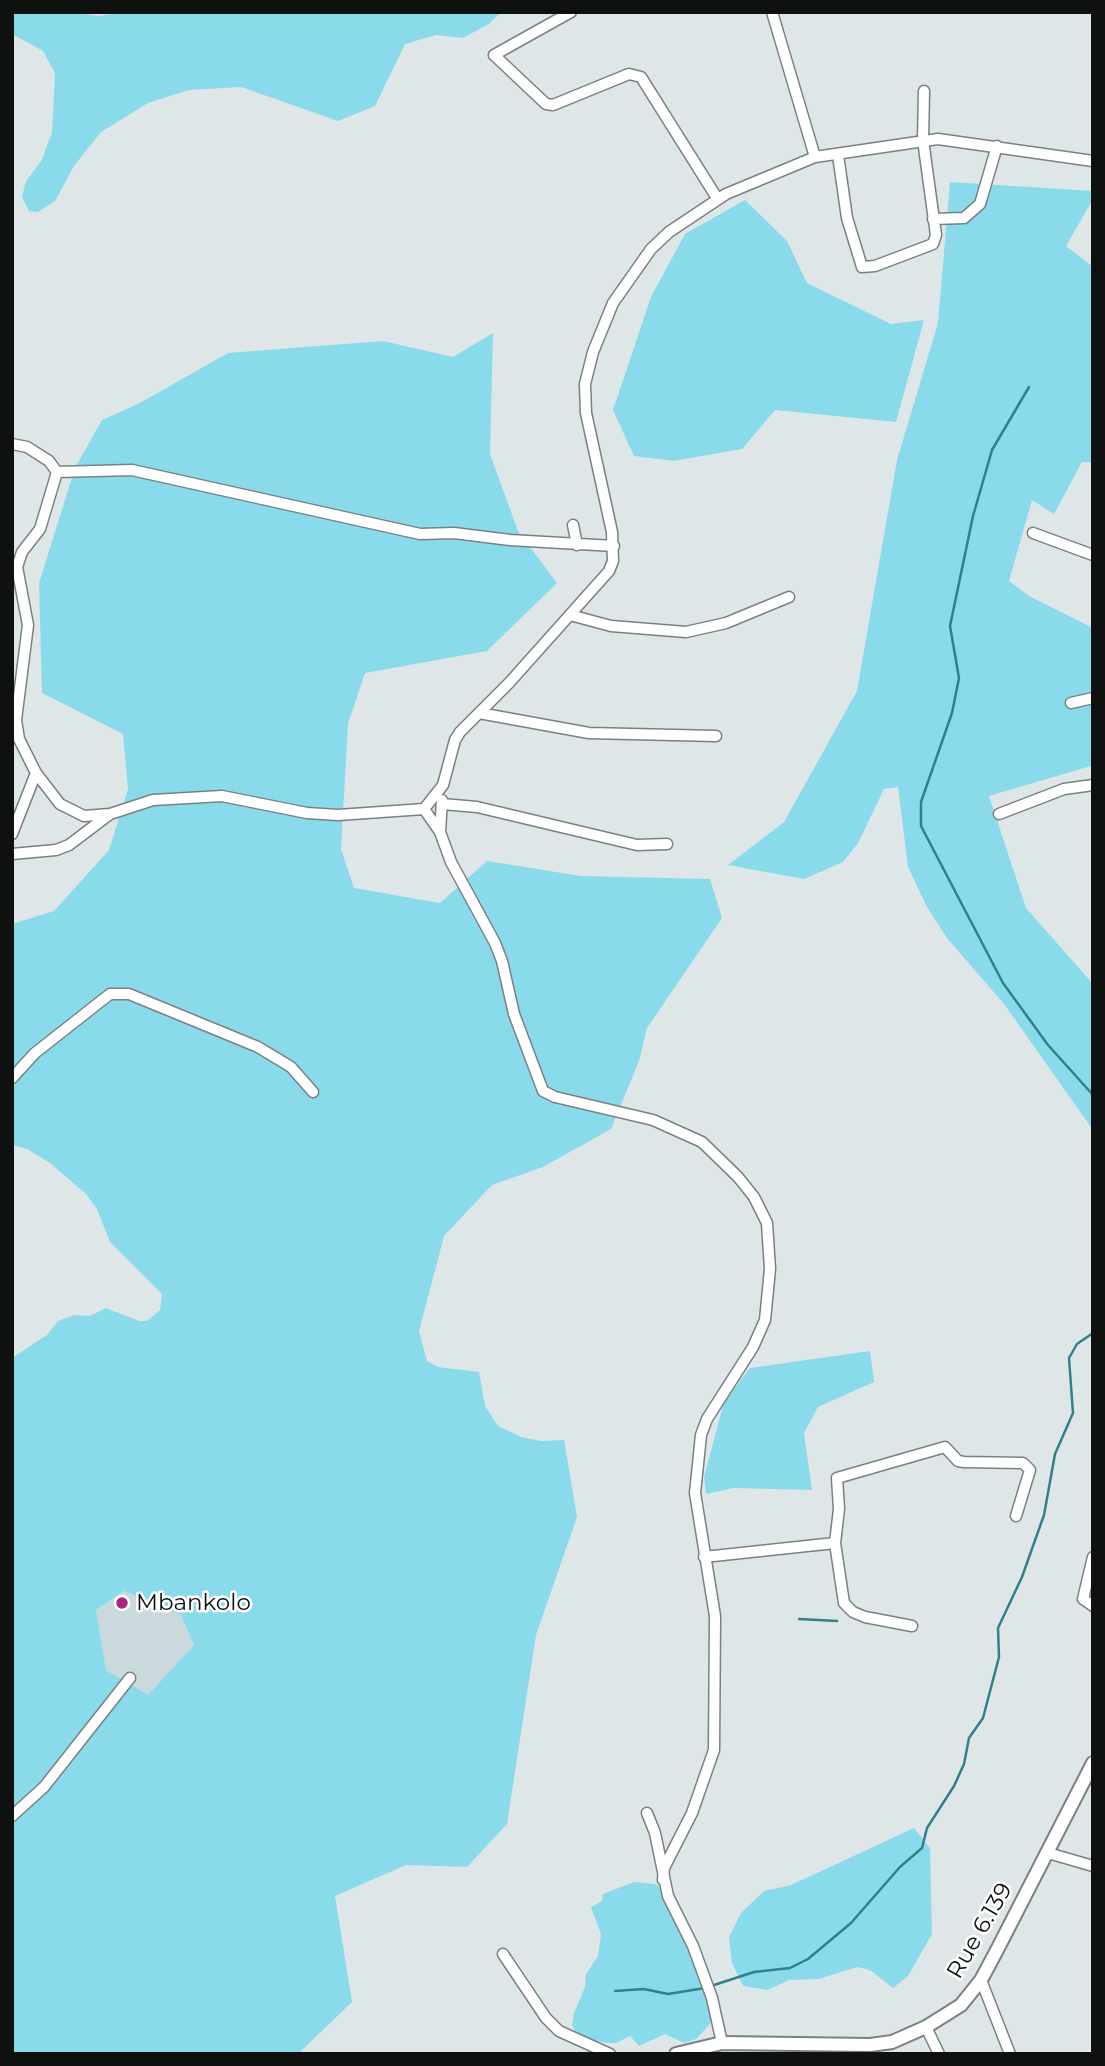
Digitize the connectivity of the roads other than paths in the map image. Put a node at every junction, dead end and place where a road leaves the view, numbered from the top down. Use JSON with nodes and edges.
{"nodes":[{"id":1,"x":571,"y":12,"type":"edge"},
{"id":2,"x":772,"y":12,"type":"edge"},
{"id":3,"x":924,"y":91,"type":"dead end"},
{"id":4,"x":923,"y":140,"type":"junction"},
{"id":5,"x":997,"y":146,"type":"junction"},
{"id":6,"x":838,"y":155,"type":"junction"},
{"id":7,"x":815,"y":157,"type":"junction"},
{"id":8,"x":1093,"y":161,"type":"edge"},
{"id":9,"x":717,"y":198,"type":"junction"},
{"id":10,"x":933,"y":219,"type":"junction"},
{"id":11,"x":12,"y":444,"type":"edge"},
{"id":12,"x":57,"y":472,"type":"junction"},
{"id":13,"x":573,"y":525,"type":"dead end"},
{"id":14,"x":1033,"y":533,"type":"dead end"},
{"id":15,"x":577,"y":545,"type":"junction"},
{"id":16,"x":614,"y":546,"type":"junction"},
{"id":17,"x":1093,"y":555,"type":"edge"},
{"id":18,"x":789,"y":597,"type":"dead end"},
{"id":19,"x":570,"y":615,"type":"junction"},
{"id":20,"x":1093,"y":698,"type":"edge"},
{"id":21,"x":1070,"y":704,"type":"dead end"},
{"id":22,"x":479,"y":713,"type":"junction"},
{"id":23,"x":716,"y":736,"type":"dead end"},
{"id":24,"x":36,"y":773,"type":"junction"},
{"id":25,"x":443,"y":785,"type":"junction"},
{"id":26,"x":1093,"y":785,"type":"edge"},
{"id":27,"x":442,"y":804,"type":"junction"},
{"id":28,"x":424,"y":809,"type":"junction"},
{"id":29,"x":110,"y":814,"type":"junction"},
{"id":30,"x":999,"y":814,"type":"dead end"},
{"id":31,"x":440,"y":832,"type":"junction"},
{"id":32,"x":12,"y":834,"type":"edge"},
{"id":33,"x":667,"y":844,"type":"dead end"},
{"id":34,"x":12,"y":853,"type":"edge"},
{"id":35,"x":12,"y":1078,"type":"edge"},
{"id":36,"x":313,"y":1092,"type":"dead end"},
{"id":37,"x":1016,"y":1516,"type":"dead end"},
{"id":38,"x":835,"y":1543,"type":"junction"},
{"id":39,"x":704,"y":1557,"type":"junction"},
{"id":40,"x":1093,"y":1557,"type":"edge"},
{"id":41,"x":1093,"y":1606,"type":"edge"},
{"id":42,"x":912,"y":1626,"type":"dead end"},
{"id":43,"x":130,"y":1678,"type":"dead end"},
{"id":44,"x":1093,"y":1763,"type":"edge"},
{"id":45,"x":647,"y":1813,"type":"dead end"},
{"id":46,"x":12,"y":1816,"type":"edge"},
{"id":47,"x":1048,"y":1853,"type":"junction"},
{"id":48,"x":1093,"y":1866,"type":"edge"},
{"id":49,"x":663,"y":1880,"type":"junction"},
{"id":50,"x":503,"y":1954,"type":"dead end"},
{"id":51,"x":981,"y":1980,"type":"junction"},
{"id":52,"x":926,"y":2027,"type":"junction"},
{"id":53,"x":722,"y":2043,"type":"junction"},
{"id":54,"x":610,"y":2054,"type":"edge"},
{"id":55,"x":676,"y":2054,"type":"edge"},
{"id":56,"x":939,"y":2054,"type":"edge"},
{"id":57,"x":1010,"y":2054,"type":"edge"}],
"edges":[{"from":1,"to":9,"type":"street"},
{"from":2,"to":7,"type":"street"},
{"from":3,"to":4,"type":"street"},
{"from":4,"to":5,"type":"street"},
{"from":4,"to":6,"type":"street"},
{"from":4,"to":10,"type":"street"},
{"from":5,"to":8,"type":"street"},
{"from":5,"to":10,"type":"street"},
{"from":6,"to":7,"type":"street"},
{"from":6,"to":10,"type":"street"},
{"from":7,"to":9,"type":"street"},
{"from":9,"to":16,"type":"street"},
{"from":11,"to":12,"type":"street"},
{"from":12,"to":15,"type":"street"},
{"from":12,"to":24,"type":"street"},
{"from":13,"to":15,"type":"street"},
{"from":14,"to":17,"type":"street"},
{"from":15,"to":16,"type":"street"},
{"from":16,"to":19,"type":"street"},
{"from":18,"to":19,"type":"street"},
{"from":19,"to":22,"type":"street"},
{"from":20,"to":21,"type":"street"},
{"from":22,"to":23,"type":"street"},
{"from":22,"to":25,"type":"street"},
{"from":24,"to":29,"type":"street"},
{"from":24,"to":32,"type":"street"},
{"from":25,"to":27,"type":"street"},
{"from":25,"to":28,"type":"street"},
{"from":26,"to":30,"type":"street"},
{"from":27,"to":31,"type":"street"},
{"from":27,"to":33,"type":"street"},
{"from":28,"to":29,"type":"street"},
{"from":28,"to":31,"type":"street"},
{"from":29,"to":34,"type":"street"},
{"from":31,"to":39,"type":"street"},
{"from":35,"to":36,"type":"street"},
{"from":37,"to":38,"type":"street"},
{"from":38,"to":39,"type":"street"},
{"from":38,"to":42,"type":"street"},
{"from":39,"to":49,"type":"street"},
{"from":40,"to":41,"type":"street"},
{"from":43,"to":46,"type":"street"},
{"from":44,"to":47,"type":"street","name":"Rue 6.139"},
{"from":45,"to":49,"type":"street"},
{"from":47,"to":48,"type":"street"},
{"from":47,"to":51,"type":"street","name":"Rue 6.139"},
{"from":49,"to":53,"type":"street"},
{"from":50,"to":54,"type":"street"},
{"from":51,"to":52,"type":"street","name":"Rue 6.139"},
{"from":51,"to":57,"type":"street"},
{"from":52,"to":53,"type":"street","name":"Rue 6.139"},
{"from":52,"to":56,"type":"street"},
{"from":53,"to":55,"type":"street","name":"Rue 6.139"}]}
